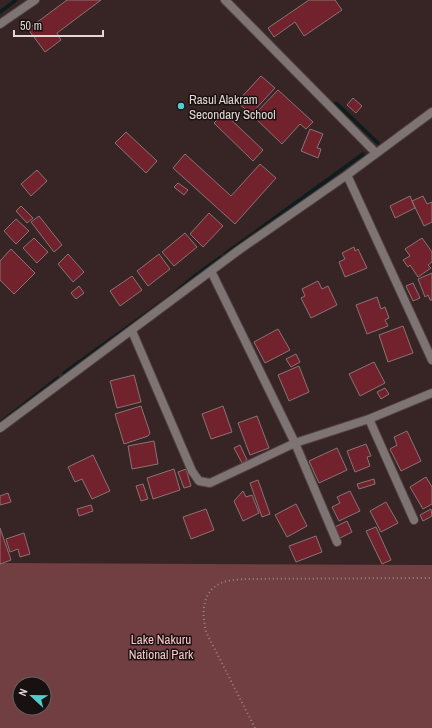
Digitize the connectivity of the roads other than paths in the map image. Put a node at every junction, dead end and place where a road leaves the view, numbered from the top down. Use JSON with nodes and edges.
{"nodes":[{"id":1,"x":35,"y":0,"type":"edge"},
{"id":2,"x":225,"y":0,"type":"edge"},
{"id":3,"x":0,"y":24,"type":"edge"},
{"id":4,"x":432,"y":112,"type":"edge"},
{"id":5,"x":376,"y":153,"type":"junction"},
{"id":6,"x":347,"y":175,"type":"junction"},
{"id":7,"x":211,"y":271,"type":"junction"},
{"id":8,"x":132,"y":331,"type":"junction"},
{"id":9,"x":432,"y":360,"type":"edge"},
{"id":10,"x":432,"y":393,"type":"edge"},
{"id":11,"x":369,"y":419,"type":"junction"},
{"id":12,"x":0,"y":428,"type":"edge"},
{"id":13,"x":295,"y":443,"type":"junction"},
{"id":14,"x":414,"y":520,"type":"dead end"},
{"id":15,"x":337,"y":542,"type":"dead end"}],
"edges":[{"from":1,"to":3,"type":"street"},
{"from":2,"to":5,"type":"street"},
{"from":4,"to":5,"type":"street"},
{"from":5,"to":6,"type":"street"},
{"from":6,"to":7,"type":"street"},
{"from":6,"to":9,"type":"street"},
{"from":7,"to":8,"type":"street"},
{"from":7,"to":13,"type":"street"},
{"from":8,"to":12,"type":"street"},
{"from":8,"to":13,"type":"street"},
{"from":10,"to":11,"type":"street"},
{"from":11,"to":13,"type":"street"},
{"from":11,"to":14,"type":"street"},
{"from":13,"to":15,"type":"street"}]}
